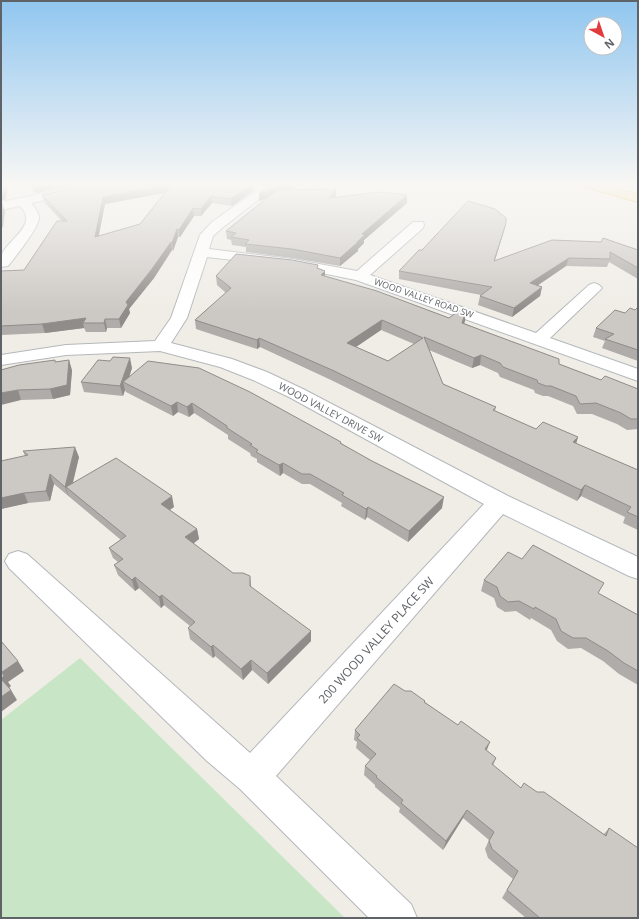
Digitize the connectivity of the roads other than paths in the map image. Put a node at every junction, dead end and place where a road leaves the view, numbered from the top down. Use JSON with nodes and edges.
{"nodes":[{"id":1,"x":30,"y":226,"type":"edge"},
{"id":2,"x":215,"y":226,"type":"edge"},
{"id":3,"x":417,"y":226,"type":"edge"},
{"id":4,"x":202,"y":252,"type":"junction"},
{"id":5,"x":3,"y":263,"type":"dead end"},
{"id":6,"x":360,"y":276,"type":"junction"},
{"id":7,"x":594,"y":288,"type":"dead end"},
{"id":8,"x":539,"y":339,"type":"junction"},
{"id":9,"x":160,"y":346,"type":"junction"},
{"id":10,"x":1,"y":360,"type":"edge"},
{"id":11,"x":638,"y":375,"type":"edge"},
{"id":12,"x":500,"y":502,"type":"junction"},
{"id":13,"x":18,"y":561,"type":"dead end"},
{"id":14,"x":638,"y":569,"type":"edge"},
{"id":15,"x":252,"y":777,"type":"junction"},
{"id":16,"x":397,"y":918,"type":"edge"}],
"edges":[{"from":1,"to":5,"type":"street"},
{"from":2,"to":4,"type":"street"},
{"from":3,"to":6,"type":"street"},
{"from":4,"to":6,"type":"street","name":"WOOD VALLEY ROAD SW"},
{"from":4,"to":9,"type":"street"},
{"from":6,"to":8,"type":"street","name":"WOOD VALLEY ROAD SW"},
{"from":7,"to":8,"type":"street"},
{"from":8,"to":11,"type":"street","name":"WOOD VALLEY ROAD SW"},
{"from":9,"to":10,"type":"street","name":"WOOD VALLEY DRIVE SW"},
{"from":9,"to":12,"type":"street","name":"WOOD VALLEY DRIVE SW"},
{"from":12,"to":14,"type":"street","name":"WOOD VALLEY DRIVE SW"},
{"from":12,"to":15,"type":"street","name":"200 WOOD VALLEY PLACE SW"},
{"from":13,"to":15,"type":"street"},
{"from":15,"to":16,"type":"street"}]}
